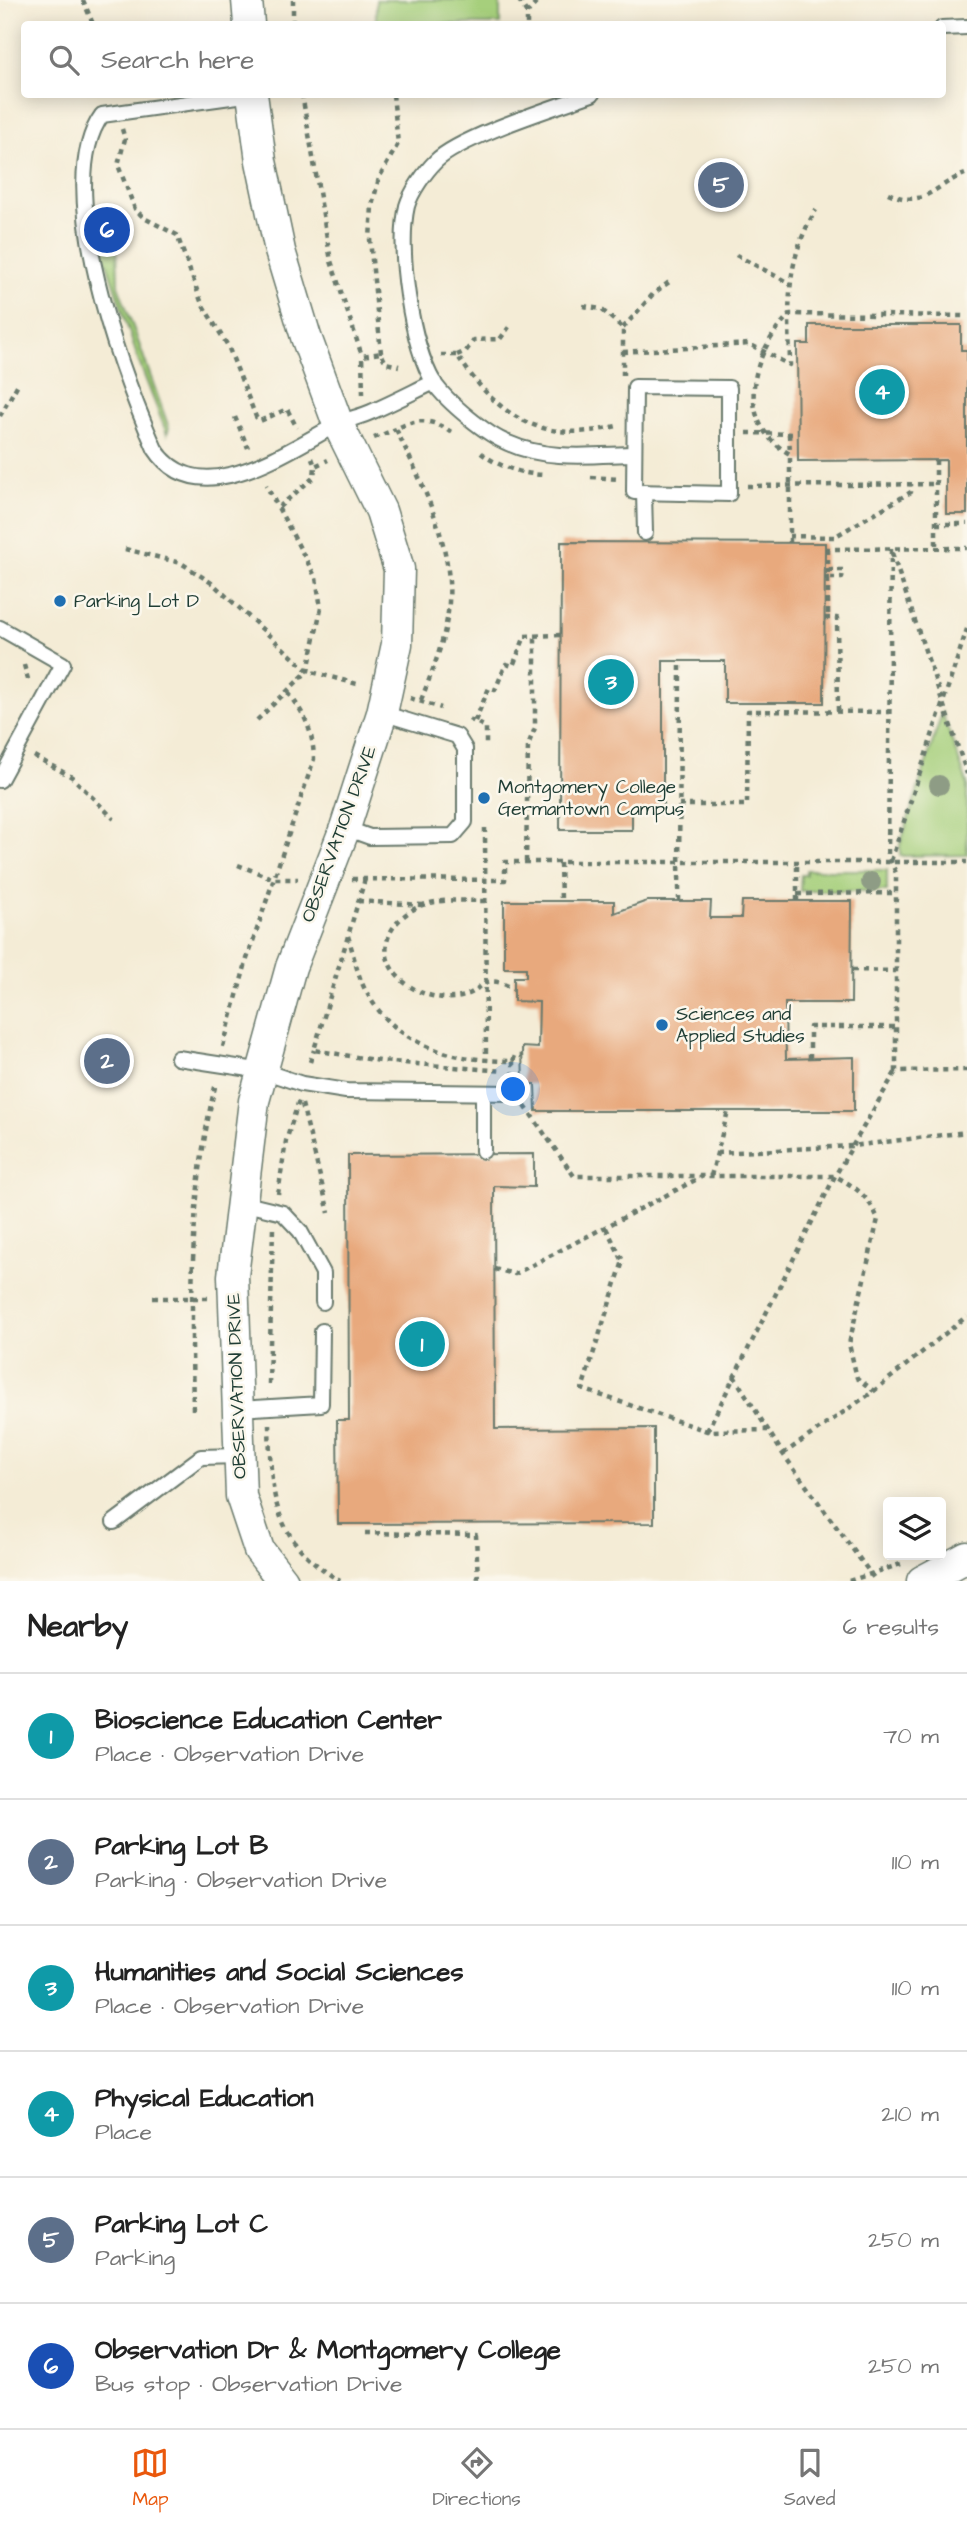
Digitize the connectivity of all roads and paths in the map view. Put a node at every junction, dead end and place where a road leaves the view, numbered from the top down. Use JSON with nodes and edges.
{"nodes":[{"id":1,"x":83,"y":0,"type":"edge"},
{"id":2,"x":247,"y":0,"type":"edge"},
{"id":3,"x":293,"y":0,"type":"edge"},
{"id":4,"x":519,"y":0,"type":"edge"},
{"id":5,"x":539,"y":0,"type":"edge"},
{"id":6,"x":527,"y":13,"type":"junction"},
{"id":7,"x":92,"y":21,"type":"edge"},
{"id":8,"x":248,"y":21,"type":"edge"},
{"id":9,"x":293,"y":21,"type":"edge"},
{"id":10,"x":527,"y":21,"type":"edge"},
{"id":11,"x":967,"y":27,"type":"edge"},
{"id":12,"x":946,"y":29,"type":"edge"},
{"id":13,"x":220,"y":98,"type":"edge"},
{"id":14,"x":253,"y":98,"type":"edge"},
{"id":15,"x":303,"y":98,"type":"edge"},
{"id":16,"x":393,"y":98,"type":"edge"},
{"id":17,"x":581,"y":98,"type":"edge"},
{"id":18,"x":125,"y":139,"type":"dead end"},
{"id":19,"x":965,"y":174,"type":"edge"},
{"id":20,"x":888,"y":193,"type":"dead end"},
{"id":21,"x":816,"y":210,"type":"dead end"},
{"id":22,"x":736,"y":255,"type":"dead end"},
{"id":23,"x":672,"y":280,"type":"dead end"},
{"id":24,"x":789,"y":282,"type":"junction"},
{"id":25,"x":583,"y":306,"type":"dead end"},
{"id":26,"x":790,"y":314,"type":"junction"},
{"id":27,"x":967,"y":316,"type":"edge"},
{"id":28,"x":509,"y":327,"type":"dead end"},
{"id":29,"x":623,"y":328,"type":"junction"},
{"id":30,"x":762,"y":351,"type":"junction"},
{"id":31,"x":382,"y":353,"type":"junction"},
{"id":32,"x":440,"y":355,"type":"dead end"},
{"id":33,"x":457,"y":355,"type":"junction"},
{"id":34,"x":362,"y":356,"type":"junction"},
{"id":35,"x":399,"y":366,"type":"dead end"},
{"id":36,"x":19,"y":382,"type":"dead end"},
{"id":37,"x":434,"y":382,"type":"junction"},
{"id":38,"x":363,"y":394,"type":"dead end"},
{"id":39,"x":287,"y":409,"type":"dead end"},
{"id":40,"x":0,"y":416,"type":"edge"},
{"id":41,"x":235,"y":417,"type":"dead end"},
{"id":42,"x":338,"y":424,"type":"junction"},
{"id":43,"x":622,"y":424,"type":"dead end"},
{"id":44,"x":396,"y":429,"type":"junction"},
{"id":45,"x":729,"y":433,"type":"junction"},
{"id":46,"x":767,"y":433,"type":"junction"},
{"id":47,"x":789,"y":434,"type":"junction"},
{"id":48,"x":797,"y":434,"type":"dead end"},
{"id":49,"x":376,"y":438,"type":"dead end"},
{"id":50,"x":461,"y":439,"type":"dead end"},
{"id":51,"x":472,"y":446,"type":"dead end"},
{"id":52,"x":247,"y":447,"type":"dead end"},
{"id":53,"x":634,"y":454,"type":"junction"},
{"id":54,"x":790,"y":454,"type":"junction"},
{"id":55,"x":936,"y":460,"type":"dead end"},
{"id":56,"x":315,"y":466,"type":"dead end"},
{"id":57,"x":550,"y":475,"type":"dead end"},
{"id":58,"x":587,"y":477,"type":"dead end"},
{"id":59,"x":634,"y":480,"type":"junction"},
{"id":60,"x":911,"y":484,"type":"junction"},
{"id":61,"x":936,"y":484,"type":"junction"},
{"id":62,"x":266,"y":485,"type":"dead end"},
{"id":63,"x":789,"y":485,"type":"junction"},
{"id":64,"x":729,"y":487,"type":"junction"},
{"id":65,"x":644,"y":492,"type":"junction"},
{"id":66,"x":279,"y":507,"type":"junction"},
{"id":67,"x":936,"y":524,"type":"junction"},
{"id":68,"x":967,"y":524,"type":"edge"},
{"id":69,"x":645,"y":533,"type":"dead end"},
{"id":70,"x":789,"y":536,"type":"junction"},
{"id":71,"x":834,"y":537,"type":"junction"},
{"id":72,"x":790,"y":543,"type":"dead end"},
{"id":73,"x":967,"y":548,"type":"edge"},
{"id":74,"x":125,"y":549,"type":"dead end"},
{"id":75,"x":829,"y":549,"type":"junction"},
{"id":76,"x":891,"y":549,"type":"junction"},
{"id":77,"x":936,"y":549,"type":"junction"},
{"id":78,"x":828,"y":570,"type":"junction"},
{"id":79,"x":828,"y":578,"type":"dead end"},
{"id":80,"x":0,"y":628,"type":"edge"},
{"id":81,"x":967,"y":629,"type":"edge"},
{"id":82,"x":560,"y":635,"type":"dead end"},
{"id":83,"x":535,"y":636,"type":"junction"},
{"id":84,"x":18,"y":660,"type":"dead end"},
{"id":85,"x":680,"y":661,"type":"dead end"},
{"id":86,"x":308,"y":670,"type":"junction"},
{"id":87,"x":286,"y":690,"type":"junction"},
{"id":88,"x":421,"y":700,"type":"dead end"},
{"id":89,"x":943,"y":702,"type":"junction"},
{"id":90,"x":838,"y":711,"type":"junction"},
{"id":91,"x":37,"y":712,"type":"junction"},
{"id":92,"x":889,"y":712,"type":"junction"},
{"id":93,"x":383,"y":713,"type":"junction"},
{"id":94,"x":257,"y":720,"type":"dead end"},
{"id":95,"x":475,"y":721,"type":"dead end"},
{"id":96,"x":18,"y":747,"type":"junction"},
{"id":97,"x":967,"y":774,"type":"edge"},
{"id":98,"x":0,"y":780,"type":"edge"},
{"id":99,"x":678,"y":805,"type":"junction"},
{"id":100,"x":114,"y":819,"type":"dead end"},
{"id":101,"x":345,"y":828,"type":"junction"},
{"id":102,"x":526,"y":862,"type":"junction"},
{"id":103,"x":560,"y":862,"type":"junction"},
{"id":104,"x":678,"y":862,"type":"junction"},
{"id":105,"x":797,"y":862,"type":"junction"},
{"id":106,"x":891,"y":862,"type":"junction"},
{"id":107,"x":967,"y":862,"type":"edge"},
{"id":108,"x":238,"y":865,"type":"dead end"},
{"id":109,"x":274,"y":879,"type":"junction"},
{"id":110,"x":322,"y":879,"type":"junction"},
{"id":111,"x":365,"y":879,"type":"junction"},
{"id":112,"x":797,"y":894,"type":"junction"},
{"id":113,"x":897,"y":894,"type":"junction"},
{"id":114,"x":561,"y":900,"type":"dead end"},
{"id":115,"x":358,"y":901,"type":"junction"},
{"id":116,"x":485,"y":901,"type":"dead end"},
{"id":117,"x":679,"y":901,"type":"dead end"},
{"id":118,"x":797,"y":901,"type":"dead end"},
{"id":119,"x":422,"y":905,"type":"junction"},
{"id":120,"x":348,"y":936,"type":"junction"},
{"id":121,"x":852,"y":970,"type":"dead end"},
{"id":122,"x":896,"y":971,"type":"junction"},
{"id":123,"x":486,"y":982,"type":"junction"},
{"id":124,"x":514,"y":989,"type":"dead end"},
{"id":125,"x":896,"y":1027,"type":"junction"},
{"id":126,"x":222,"y":1048,"type":"dead end"},
{"id":127,"x":314,"y":1050,"type":"junction"},
{"id":128,"x":522,"y":1056,"type":"dead end"},
{"id":129,"x":178,"y":1058,"type":"dead end"},
{"id":130,"x":810,"y":1059,"type":"dead end"},
{"id":131,"x":502,"y":1061,"type":"dead end"},
{"id":132,"x":513,"y":1061,"type":"dead end"},
{"id":133,"x":310,"y":1062,"type":"dead end"},
{"id":134,"x":486,"y":1062,"type":"junction"},
{"id":135,"x":967,"y":1070,"type":"edge"},
{"id":136,"x":263,"y":1071,"type":"junction"},
{"id":137,"x":896,"y":1071,"type":"junction"},
{"id":138,"x":513,"y":1072,"type":"dead end"},
{"id":139,"x":217,"y":1079,"type":"dead end"},
{"id":140,"x":484,"y":1093,"type":"junction"},
{"id":141,"x":516,"y":1093,"type":"joint"},
{"id":142,"x":728,"y":1111,"type":"dead end"},
{"id":143,"x":967,"y":1132,"type":"edge"},
{"id":144,"x":852,"y":1146,"type":"junction"},
{"id":145,"x":484,"y":1151,"type":"dead end"},
{"id":146,"x":717,"y":1153,"type":"junction"},
{"id":147,"x":704,"y":1176,"type":"junction"},
{"id":148,"x":711,"y":1176,"type":"junction"},
{"id":149,"x":835,"y":1177,"type":"junction"},
{"id":150,"x":277,"y":1198,"type":"dead end"},
{"id":151,"x":242,"y":1203,"type":"junction"},
{"id":152,"x":329,"y":1213,"type":"dead end"},
{"id":153,"x":273,"y":1227,"type":"dead end"},
{"id":154,"x":606,"y":1228,"type":"junction"},
{"id":155,"x":494,"y":1269,"type":"dead end"},
{"id":156,"x":191,"y":1297,"type":"junction"},
{"id":157,"x":153,"y":1298,"type":"dead end"},
{"id":158,"x":323,"y":1302,"type":"dead end"},
{"id":159,"x":967,"y":1315,"type":"edge"},
{"id":160,"x":322,"y":1331,"type":"dead end"},
{"id":161,"x":734,"y":1376,"type":"junction"},
{"id":162,"x":270,"y":1384,"type":"dead end"},
{"id":163,"x":874,"y":1391,"type":"junction"},
{"id":164,"x":237,"y":1409,"type":"junction"},
{"id":165,"x":193,"y":1410,"type":"dead end"},
{"id":166,"x":269,"y":1419,"type":"dead end"},
{"id":167,"x":768,"y":1430,"type":"junction"},
{"id":168,"x":707,"y":1431,"type":"junction"},
{"id":169,"x":783,"y":1454,"type":"junction"},
{"id":170,"x":238,"y":1456,"type":"junction"},
{"id":171,"x":114,"y":1522,"type":"dead end"},
{"id":172,"x":365,"y":1533,"type":"dead end"},
{"id":173,"x":967,"y":1557,"type":"edge"},
{"id":174,"x":871,"y":1575,"type":"junction"},
{"id":175,"x":283,"y":1581,"type":"edge"},
{"id":176,"x":340,"y":1581,"type":"edge"},
{"id":177,"x":478,"y":1581,"type":"edge"},
{"id":178,"x":849,"y":1581,"type":"edge"},
{"id":179,"x":876,"y":1581,"type":"edge"},
{"id":180,"x":922,"y":1581,"type":"edge"}],
"edges":[{"from":1,"to":7,"type":"path"},
{"from":2,"to":8,"type":"street"},
{"from":3,"to":9,"type":"path"},
{"from":4,"to":6,"type":"path"},
{"from":5,"to":6,"type":"path"},
{"from":6,"to":10,"type":"path"},
{"from":11,"to":12,"type":"lane"},
{"from":13,"to":42,"type":"lane"},
{"from":14,"to":42,"type":"street","name":"OBSERVATION DRIVE"},
{"from":15,"to":34,"type":"path"},
{"from":16,"to":31,"type":"path"},
{"from":17,"to":37,"type":"lane"},
{"from":18,"to":39,"type":"path"},
{"from":19,"to":20,"type":"path"},
{"from":21,"to":24,"type":"path"},
{"from":22,"to":24,"type":"path"},
{"from":23,"to":29,"type":"path"},
{"from":24,"to":26,"type":"path"},
{"from":25,"to":29,"type":"path"},
{"from":26,"to":27,"type":"path"},
{"from":26,"to":30,"type":"path"},
{"from":26,"to":30,"type":"path"},
{"from":28,"to":33,"type":"path"},
{"from":29,"to":30,"type":"path"},
{"from":30,"to":46,"type":"path"},
{"from":31,"to":34,"type":"path"},
{"from":31,"to":35,"type":"path"},
{"from":32,"to":33,"type":"path"},
{"from":33,"to":43,"type":"path"},
{"from":34,"to":38,"type":"path"},
{"from":36,"to":40,"type":"path"},
{"from":37,"to":42,"type":"lane"},
{"from":37,"to":53,"type":"lane"},
{"from":41,"to":52,"type":"path"},
{"from":42,"to":93,"type":"street","name":"OBSERVATION DRIVE"},
{"from":44,"to":49,"type":"path"},
{"from":44,"to":50,"type":"path"},
{"from":44,"to":88,"type":"path"},
{"from":45,"to":46,"type":"path"},
{"from":45,"to":53,"type":"lane"},
{"from":45,"to":64,"type":"lane"},
{"from":46,"to":47,"type":"path"},
{"from":46,"to":54,"type":"path"},
{"from":47,"to":48,"type":"path"},
{"from":47,"to":54,"type":"path"},
{"from":51,"to":57,"type":"path"},
{"from":53,"to":59,"type":"lane"},
{"from":54,"to":63,"type":"path"},
{"from":55,"to":61,"type":"path"},
{"from":56,"to":66,"type":"path"},
{"from":58,"to":59,"type":"path"},
{"from":59,"to":65,"type":"lane"},
{"from":60,"to":61,"type":"path"},
{"from":60,"to":63,"type":"path"},
{"from":60,"to":71,"type":"path"},
{"from":61,"to":67,"type":"path"},
{"from":62,"to":66,"type":"path"},
{"from":63,"to":64,"type":"path"},
{"from":63,"to":70,"type":"path"},
{"from":64,"to":65,"type":"lane"},
{"from":65,"to":69,"type":"lane"},
{"from":66,"to":86,"type":"path"},
{"from":67,"to":68,"type":"path"},
{"from":67,"to":77,"type":"path"},
{"from":70,"to":71,"type":"path"},
{"from":70,"to":72,"type":"path"},
{"from":71,"to":75,"type":"path"},
{"from":73,"to":77,"type":"path"},
{"from":74,"to":86,"type":"path"},
{"from":75,"to":76,"type":"path"},
{"from":75,"to":78,"type":"path"},
{"from":76,"to":77,"type":"path"},
{"from":76,"to":89,"type":"path"},
{"from":76,"to":92,"type":"path"},
{"from":78,"to":79,"type":"path"},
{"from":78,"to":90,"type":"path"},
{"from":80,"to":91,"type":"lane"},
{"from":81,"to":89,"type":"path"},
{"from":82,"to":83,"type":"path"},
{"from":83,"to":95,"type":"path"},
{"from":83,"to":102,"type":"path"},
{"from":84,"to":91,"type":"path"},
{"from":85,"to":99,"type":"path"},
{"from":86,"to":87,"type":"path"},
{"from":87,"to":94,"type":"path"},
{"from":87,"to":109,"type":"path"},
{"from":89,"to":97,"type":"path"},
{"from":89,"to":106,"type":"path"},
{"from":90,"to":92,"type":"path"},
{"from":90,"to":99,"type":"path"},
{"from":91,"to":96,"type":"lane"},
{"from":92,"to":106,"type":"path"},
{"from":93,"to":101,"type":"street","name":"OBSERVATION DRIVE"},
{"from":93,"to":101,"type":"lane"},
{"from":96,"to":98,"type":"lane"},
{"from":96,"to":100,"type":"path"},
{"from":99,"to":104,"type":"path"},
{"from":101,"to":110,"type":"street","name":"OBSERVATION DRIVE"},
{"from":102,"to":103,"type":"path"},
{"from":102,"to":111,"type":"path"},
{"from":103,"to":104,"type":"path"},
{"from":103,"to":114,"type":"path"},
{"from":104,"to":105,"type":"path"},
{"from":104,"to":117,"type":"path"},
{"from":105,"to":106,"type":"path"},
{"from":105,"to":112,"type":"path"},
{"from":106,"to":107,"type":"path"},
{"from":106,"to":113,"type":"path"},
{"from":108,"to":109,"type":"path"},
{"from":109,"to":110,"type":"path"},
{"from":109,"to":126,"type":"path"},
{"from":110,"to":111,"type":"path"},
{"from":110,"to":136,"type":"street","name":"OBSERVATION DRIVE"},
{"from":111,"to":115,"type":"path"},
{"from":112,"to":113,"type":"path"},
{"from":112,"to":118,"type":"path"},
{"from":113,"to":122,"type":"path"},
{"from":115,"to":119,"type":"path"},
{"from":115,"to":120,"type":"path"},
{"from":116,"to":119,"type":"path"},
{"from":119,"to":123,"type":"path"},
{"from":120,"to":127,"type":"path"},
{"from":120,"to":134,"type":"path"},
{"from":121,"to":122,"type":"path"},
{"from":122,"to":125,"type":"path"},
{"from":123,"to":124,"type":"path"},
{"from":123,"to":134,"type":"path"},
{"from":125,"to":130,"type":"path"},
{"from":125,"to":137,"type":"path"},
{"from":127,"to":133,"type":"path"},
{"from":127,"to":138,"type":"path"},
{"from":128,"to":132,"type":"path"},
{"from":129,"to":136,"type":"lane"},
{"from":131,"to":134,"type":"path"},
{"from":135,"to":137,"type":"path"},
{"from":136,"to":140,"type":"lane"},
{"from":136,"to":151,"type":"street","name":"OBSERVATION DRIVE"},
{"from":137,"to":144,"type":"path"},
{"from":139,"to":156,"type":"path"},
{"from":140,"to":141,"type":"lane"},
{"from":140,"to":145,"type":"lane"},
{"from":141,"to":147,"type":"path"},
{"from":142,"to":146,"type":"path"},
{"from":143,"to":144,"type":"path"},
{"from":144,"to":146,"type":"path"},
{"from":144,"to":149,"type":"path"},
{"from":146,"to":148,"type":"path"},
{"from":147,"to":148,"type":"path"},
{"from":147,"to":154,"type":"path"},
{"from":148,"to":149,"type":"path"},
{"from":149,"to":161,"type":"path"},
{"from":149,"to":163,"type":"path"},
{"from":150,"to":152,"type":"path"},
{"from":151,"to":158,"type":"lane"},
{"from":151,"to":164,"type":"street","name":"OBSERVATION DRIVE"},
{"from":153,"to":162,"type":"path"},
{"from":154,"to":155,"type":"path"},
{"from":154,"to":168,"type":"path"},
{"from":156,"to":157,"type":"path"},
{"from":156,"to":165,"type":"path"},
{"from":159,"to":163,"type":"path"},
{"from":160,"to":164,"type":"lane"},
{"from":161,"to":167,"type":"path"},
{"from":161,"to":168,"type":"path"},
{"from":163,"to":169,"type":"path"},
{"from":164,"to":170,"type":"street","name":"OBSERVATION DRIVE"},
{"from":166,"to":176,"type":"path"},
{"from":167,"to":168,"type":"path"},
{"from":167,"to":169,"type":"path"},
{"from":169,"to":174,"type":"path"},
{"from":170,"to":171,"type":"lane"},
{"from":170,"to":175,"type":"street","name":"OBSERVATION DRIVE"},
{"from":172,"to":177,"type":"path"},
{"from":173,"to":180,"type":"street"},
{"from":174,"to":178,"type":"path"},
{"from":174,"to":179,"type":"path"}]}
